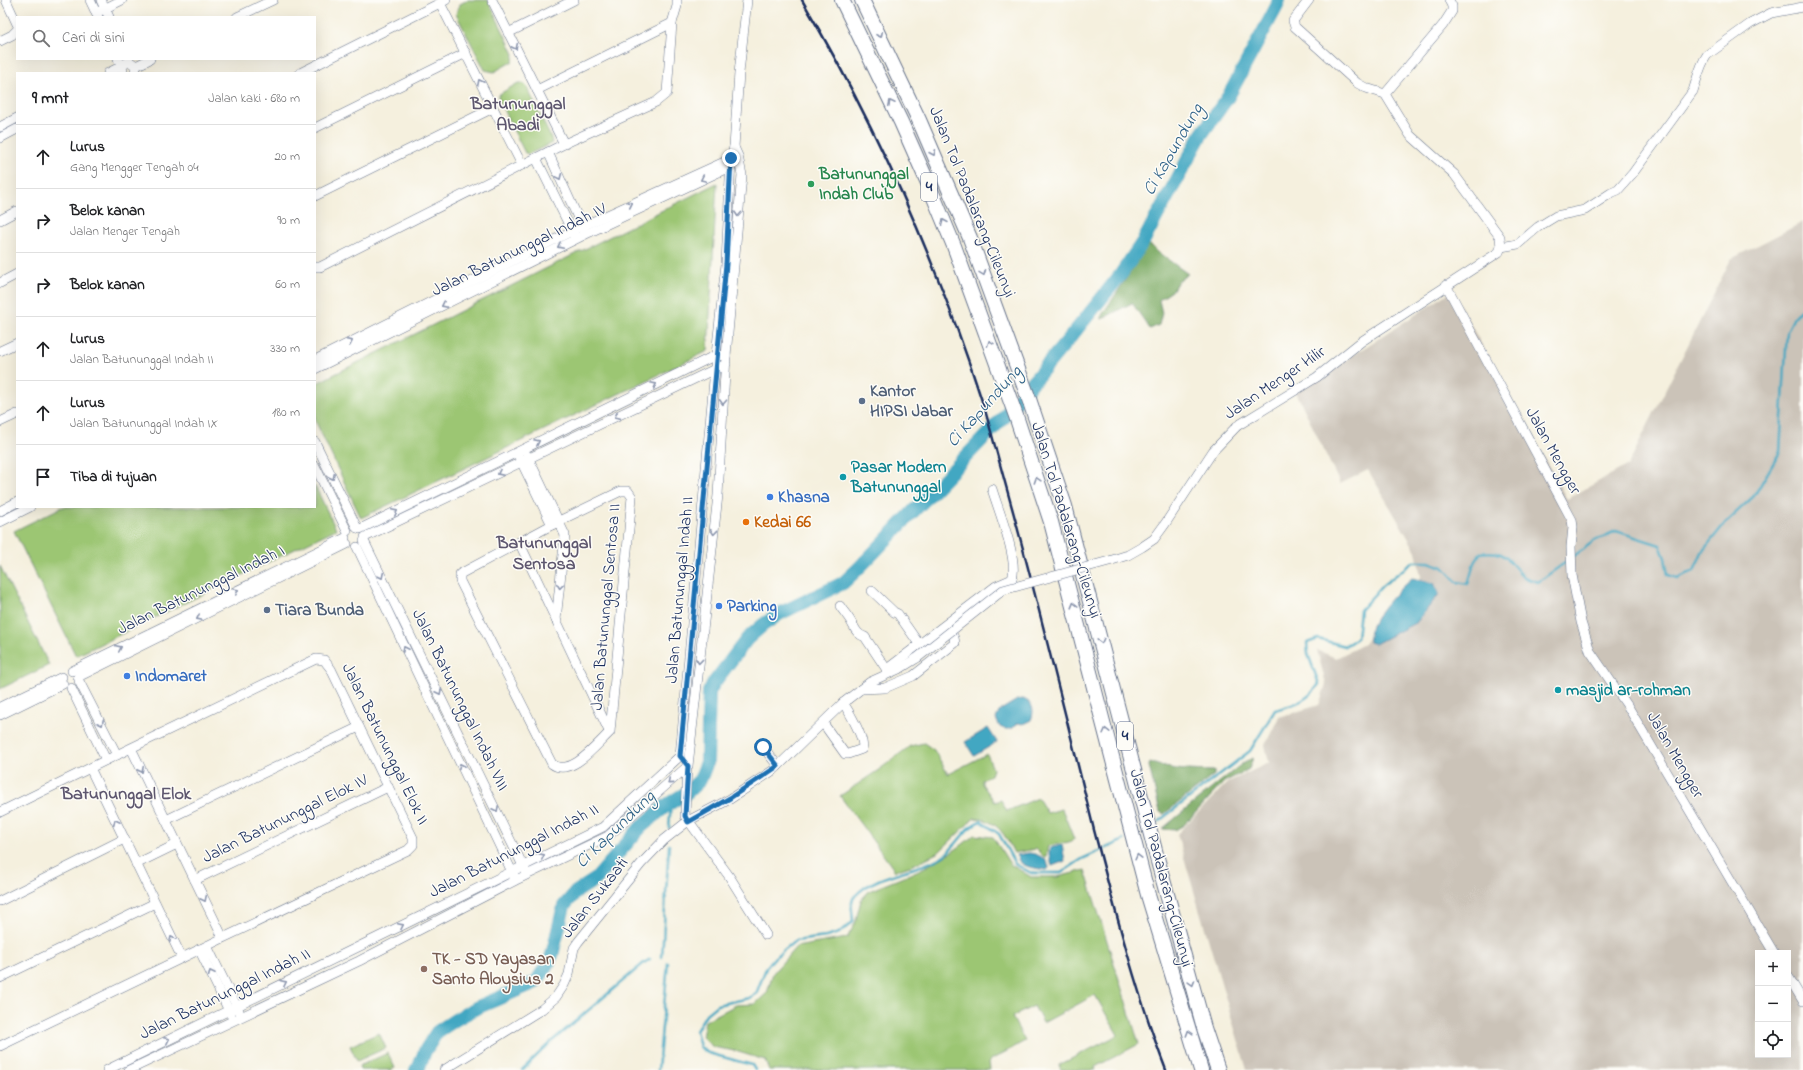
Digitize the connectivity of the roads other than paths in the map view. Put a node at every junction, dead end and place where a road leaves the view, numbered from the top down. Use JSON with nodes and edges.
{"nodes":[{"id":1,"x":6,"y":0,"type":"edge"},
{"id":2,"x":90,"y":0,"type":"edge"},
{"id":3,"x":101,"y":0,"type":"edge"},
{"id":4,"x":122,"y":0,"type":"edge"},
{"id":5,"x":273,"y":0,"type":"edge"},
{"id":6,"x":492,"y":0,"type":"edge"},
{"id":7,"x":574,"y":0,"type":"edge"},
{"id":8,"x":676,"y":0,"type":"edge"},
{"id":9,"x":747,"y":0,"type":"edge"},
{"id":10,"x":842,"y":0,"type":"edge"},
{"id":11,"x":862,"y":0,"type":"edge"},
{"id":12,"x":1309,"y":0,"type":"edge"},
{"id":13,"x":1450,"y":0,"type":"edge"},
{"id":14,"x":443,"y":1,"type":"edge"},
{"id":15,"x":1803,"y":7,"type":"edge"},
{"id":16,"x":107,"y":13,"type":"edge"},
{"id":17,"x":97,"y":15,"type":"edge"},
{"id":18,"x":239,"y":16,"type":"edge"},
{"id":19,"x":16,"y":22,"type":"edge"},
{"id":20,"x":672,"y":23,"type":"junction"},
{"id":21,"x":16,"y":31,"type":"edge"},
{"id":22,"x":508,"y":33,"type":"junction"},
{"id":23,"x":0,"y":41,"type":"edge"},
{"id":24,"x":466,"y":53,"type":"junction"},
{"id":25,"x":146,"y":60,"type":"edge"},
{"id":26,"x":127,"y":65,"type":"edge"},
{"id":27,"x":110,"y":72,"type":"edge"},
{"id":28,"x":302,"y":72,"type":"edge"},
{"id":29,"x":537,"y":90,"type":"junction"},
{"id":30,"x":1385,"y":94,"type":"junction"},
{"id":31,"x":493,"y":108,"type":"junction"},
{"id":32,"x":16,"y":119,"type":"edge"},
{"id":33,"x":0,"y":127,"type":"edge"},
{"id":34,"x":316,"y":128,"type":"edge"},
{"id":35,"x":16,"y":130,"type":"edge"},
{"id":36,"x":0,"y":138,"type":"edge"},
{"id":37,"x":564,"y":144,"type":"junction"},
{"id":38,"x":548,"y":152,"type":"junction"},
{"id":39,"x":536,"y":158,"type":"junction"},
{"id":40,"x":735,"y":158,"type":"junction"},
{"id":41,"x":522,"y":165,"type":"junction"},
{"id":42,"x":316,"y":196,"type":"edge"},
{"id":43,"x":16,"y":212,"type":"edge"},
{"id":44,"x":0,"y":220,"type":"edge"},
{"id":45,"x":584,"y":230,"type":"junction"},
{"id":46,"x":574,"y":235,"type":"junction"},
{"id":47,"x":1501,"y":247,"type":"junction"},
{"id":48,"x":316,"y":266,"type":"edge"},
{"id":49,"x":16,"y":275,"type":"edge"},
{"id":50,"x":0,"y":283,"type":"edge"},
{"id":51,"x":1446,"y":286,"type":"junction"},
{"id":52,"x":16,"y":343,"type":"edge"},
{"id":53,"x":0,"y":351,"type":"edge"},
{"id":54,"x":716,"y":355,"type":"junction"},
{"id":55,"x":316,"y":360,"type":"edge"},
{"id":56,"x":726,"y":360,"type":"junction"},
{"id":57,"x":316,"y":368,"type":"edge"},
{"id":58,"x":715,"y":369,"type":"junction"},
{"id":59,"x":16,"y":414,"type":"edge"},
{"id":60,"x":0,"y":422,"type":"edge"},
{"id":61,"x":316,"y":444,"type":"edge"},
{"id":62,"x":521,"y":451,"type":"junction"},
{"id":63,"x":525,"y":461,"type":"junction"},
{"id":64,"x":316,"y":468,"type":"edge"},
{"id":65,"x":992,"y":489,"type":"dead end"},
{"id":66,"x":16,"y":503,"type":"edge"},
{"id":67,"x":28,"y":508,"type":"edge"},
{"id":68,"x":0,"y":511,"type":"edge"},
{"id":69,"x":0,"y":522,"type":"edge"},
{"id":70,"x":556,"y":523,"type":"junction"},
{"id":71,"x":361,"y":536,"type":"junction"},
{"id":72,"x":346,"y":537,"type":"junction"},
{"id":73,"x":518,"y":542,"type":"junction"},
{"id":74,"x":872,"y":591,"type":"dead end"},
{"id":75,"x":840,"y":606,"type":"dead end"},
{"id":76,"x":556,"y":620,"type":"junction"},
{"id":77,"x":947,"y":624,"type":"junction"},
{"id":78,"x":919,"y":644,"type":"junction"},
{"id":79,"x":887,"y":670,"type":"junction"},
{"id":80,"x":76,"y":676,"type":"junction"},
{"id":81,"x":870,"y":682,"type":"junction"},
{"id":82,"x":65,"y":683,"type":"junction"},
{"id":83,"x":861,"y":689,"type":"junction"},
{"id":84,"x":843,"y":703,"type":"junction"},
{"id":85,"x":0,"y":707,"type":"edge"},
{"id":86,"x":0,"y":715,"type":"edge"},
{"id":87,"x":823,"y":723,"type":"junction"},
{"id":88,"x":359,"y":727,"type":"junction"},
{"id":89,"x":610,"y":732,"type":"junction"},
{"id":90,"x":763,"y":747,"type":"dead end"},
{"id":91,"x":131,"y":748,"type":"junction"},
{"id":92,"x":117,"y":755,"type":"junction"},
{"id":93,"x":680,"y":756,"type":"junction"},
{"id":94,"x":106,"y":760,"type":"junction"},
{"id":95,"x":688,"y":766,"type":"junction"},
{"id":96,"x":778,"y":766,"type":"junction"},
{"id":97,"x":90,"y":768,"type":"junction"},
{"id":98,"x":388,"y":787,"type":"junction"},
{"id":99,"x":0,"y":812,"type":"edge"},
{"id":100,"x":686,"y":819,"type":"junction"},
{"id":101,"x":166,"y":820,"type":"junction"},
{"id":102,"x":124,"y":839,"type":"junction"},
{"id":103,"x":178,"y":844,"type":"junction"},
{"id":104,"x":136,"y":864,"type":"junction"},
{"id":105,"x":523,"y":866,"type":"junction"},
{"id":106,"x":528,"y":874,"type":"junction"},
{"id":107,"x":514,"y":876,"type":"junction"},
{"id":108,"x":195,"y":880,"type":"junction"},
{"id":109,"x":0,"y":901,"type":"edge"},
{"id":110,"x":155,"y":903,"type":"junction"},
{"id":111,"x":766,"y":935,"type":"dead end"},
{"id":112,"x":223,"y":938,"type":"junction"},
{"id":113,"x":203,"y":947,"type":"junction"},
{"id":114,"x":1772,"y":950,"type":"edge"},
{"id":115,"x":182,"y":958,"type":"junction"},
{"id":116,"x":0,"y":978,"type":"edge"},
{"id":117,"x":1791,"y":981,"type":"edge"},
{"id":118,"x":1803,"y":1000,"type":"edge"},
{"id":119,"x":232,"y":1008,"type":"junction"},
{"id":120,"x":237,"y":1018,"type":"junction"},
{"id":121,"x":0,"y":1046,"type":"edge"},
{"id":122,"x":142,"y":1052,"type":"junction"},
{"id":123,"x":146,"y":1061,"type":"junction"},
{"id":124,"x":107,"y":1070,"type":"edge"},
{"id":125,"x":129,"y":1070,"type":"edge"},
{"id":126,"x":150,"y":1070,"type":"edge"},
{"id":127,"x":444,"y":1070,"type":"edge"},
{"id":128,"x":1201,"y":1070,"type":"edge"},
{"id":129,"x":1218,"y":1070,"type":"edge"}],
"edges":[{"from":1,"to":19,"type":"street"},
{"from":2,"to":17,"type":"street"},
{"from":3,"to":16,"type":"street"},
{"from":4,"to":16,"type":"street"},
{"from":5,"to":18,"type":"street"},
{"from":6,"to":22,"type":"street"},
{"from":7,"to":22,"type":"street"},
{"from":8,"to":20,"type":"street"},
{"from":9,"to":40,"type":"street"},
{"from":128,"to":10,"type":"highway","name":"Jalan Tol Padalarang–Cileunyi","number":"4","one_way":true},
{"from":11,"to":129,"type":"highway","name":"Jalan Tol Padalarang–Cileunyi","number":"4","one_way":true},
{"from":12,"to":30,"type":"street"},
{"from":13,"to":30,"type":"street"},
{"from":14,"to":24,"type":"street"},
{"from":14,"to":28,"type":"street"},
{"from":15,"to":47,"type":"street"},
{"from":16,"to":17,"type":"street"},
{"from":20,"to":29,"type":"street"},
{"from":20,"to":37,"type":"street"},
{"from":21,"to":23,"type":"street"},
{"from":22,"to":29,"type":"street","one_way":true},
{"from":31,"to":24,"type":"street","one_way":true},
{"from":24,"to":34,"type":"street"},
{"from":25,"to":26,"type":"street"},
{"from":26,"to":27,"type":"street"},
{"from":29,"to":37,"type":"street"},
{"from":30,"to":47,"type":"street"},
{"from":31,"to":41,"type":"street"},
{"from":31,"to":42,"type":"street"},
{"from":32,"to":33,"type":"street"},
{"from":35,"to":36,"type":"street"},
{"from":37,"to":38,"type":"street"},
{"from":38,"to":39,"type":"street"},
{"from":38,"to":45,"type":"street","one_way":true},
{"from":39,"to":41,"type":"street"},
{"from":39,"to":46,"type":"street"},
{"from":40,"to":45,"type":"street","name":"Jalan Batununggal Indah IV"},
{"from":40,"to":54,"type":"street","name":"Jalan Batununggal Indah II"},
{"from":40,"to":56,"type":"street","name":"Jalan Batununggal Indah II","one_way":true},
{"from":41,"to":48,"type":"street"},
{"from":43,"to":44,"type":"street"},
{"from":45,"to":46,"type":"street","name":"Jalan Batununggal Indah IV"},
{"from":55,"to":46,"type":"street","name":"Jalan Batununggal Indah IV","one_way":true},
{"from":46,"to":57,"type":"street","name":"Jalan Batununggal Indah IV","one_way":true},
{"from":47,"to":51,"type":"street","name":"Jalan Menger Hilir"},
{"from":49,"to":50,"type":"street"},
{"from":51,"to":81,"type":"street","name":"Jalan Menger Hilir","bridge":true},
{"from":51,"to":114,"type":"street","name":"Jalan Mengger"},
{"from":52,"to":53,"type":"street"},
{"from":54,"to":56,"type":"street"},
{"from":54,"to":58,"type":"street","name":"Jalan Batununggal Indah II"},
{"from":62,"to":54,"type":"street","one_way":true},
{"from":56,"to":58,"type":"street"},
{"from":56,"to":95,"type":"street","name":"Jalan Batununggal Indah II","one_way":true},
{"from":58,"to":63,"type":"street","one_way":true},
{"from":58,"to":93,"type":"street","name":"Jalan Batununggal Indah II"},
{"from":59,"to":60,"type":"street"},
{"from":61,"to":71,"type":"street","name":"Jalan Batununggal Indah VIII","one_way":true},
{"from":62,"to":63,"type":"street"},
{"from":71,"to":62,"type":"street","one_way":true},
{"from":63,"to":70,"type":"street"},
{"from":63,"to":71,"type":"street","one_way":true},
{"from":64,"to":72,"type":"street"},
{"from":65,"to":77,"type":"street"},
{"from":66,"to":68,"type":"street"},
{"from":67,"to":69,"type":"street"},
{"from":70,"to":73,"type":"street"},
{"from":70,"to":76,"type":"street","one_way":true},
{"from":70,"to":89,"type":"street","name":"Jalan Batununggal Sentosa II"},
{"from":71,"to":72,"type":"street","name":"Jalan Batununggal Indah I"},
{"from":71,"to":72,"type":"street"},
{"from":71,"to":105,"type":"street","name":"Jalan Batununggal Indah VIII","one_way":true},
{"from":107,"to":71,"type":"street","name":"Jalan Batununggal Indah VIII","one_way":true},
{"from":72,"to":80,"type":"street","name":"Jalan Batununggal Indah I"},
{"from":73,"to":76,"type":"street"},
{"from":73,"to":89,"type":"street"},
{"from":74,"to":78,"type":"street"},
{"from":75,"to":79,"type":"street"},
{"from":76,"to":89,"type":"street"},
{"from":77,"to":78,"type":"street"},
{"from":77,"to":83,"type":"street"},
{"from":78,"to":79,"type":"street"},
{"from":79,"to":81,"type":"street"},
{"from":80,"to":82,"type":"street"},
{"from":80,"to":82,"type":"street"},
{"from":80,"to":92,"type":"street","one_way":true},
{"from":81,"to":83,"type":"street","name":"Jalan Sukaati"},
{"from":82,"to":85,"type":"street"},
{"from":82,"to":86,"type":"street"},
{"from":82,"to":94,"type":"street"},
{"from":83,"to":84,"type":"street","name":"Jalan Sukaati"},
{"from":84,"to":87,"type":"street","name":"Jalan Sukaati"},
{"from":84,"to":87,"type":"street"},
{"from":87,"to":96,"type":"street","name":"Jalan Sukaati"},
{"from":88,"to":91,"type":"street","name":"Jalan Batununggal Elok II"},
{"from":88,"to":98,"type":"street","name":"Jalan Batununggal Elok II"},
{"from":88,"to":101,"type":"street"},
{"from":90,"to":96,"type":"street"},
{"from":91,"to":92,"type":"street","name":"Jalan Batununggal Elok II"},
{"from":91,"to":101,"type":"street","one_way":true},
{"from":92,"to":94,"type":"street","name":"Jalan Batununggal Elok II"},
{"from":93,"to":95,"type":"street"},
{"from":105,"to":93,"type":"street","name":"Jalan Batununggal Indah II","one_way":true},
{"from":94,"to":97,"type":"street","name":"Jalan Batununggal Elok II"},
{"from":95,"to":100,"type":"street"},
{"from":95,"to":106,"type":"street","name":"Jalan Batununggal Indah II","one_way":true},
{"from":96,"to":100,"type":"street","name":"Jalan Sukaati"},
{"from":97,"to":99,"type":"street","name":"Jalan Batununggal Elok II"},
{"from":102,"to":97,"type":"street","one_way":true},
{"from":98,"to":108,"type":"street","name":"Jalan Batununggal Elok IV"},
{"from":98,"to":112,"type":"street","name":"Jalan Batununggal Elok II"},
{"from":100,"to":111,"type":"street"},
{"from":100,"to":127,"type":"street","name":"Jalan Sukaati"},
{"from":101,"to":103,"type":"street"},
{"from":102,"to":104,"type":"street"},
{"from":102,"to":109,"type":"street"},
{"from":103,"to":104,"type":"street"},
{"from":103,"to":108,"type":"street"},
{"from":104,"to":110,"type":"street"},
{"from":105,"to":106,"type":"street","name":"Jalan Batununggal Indah VIII"},
{"from":105,"to":107,"type":"street","name":"Jalan Batununggal Indah II"},
{"from":106,"to":107,"type":"street","name":"Jalan Batununggal Indah II"},
{"from":119,"to":107,"type":"street","name":"Jalan Batununggal Indah II","one_way":true},
{"from":107,"to":120,"type":"street","name":"Jalan Batununggal Indah II"},
{"from":108,"to":112,"type":"street","one_way":true},
{"from":115,"to":110,"type":"street","one_way":true},
{"from":110,"to":116,"type":"street"},
{"from":112,"to":113,"type":"street","name":"Jalan Batununggal Elok II"},
{"from":113,"to":115,"type":"street","name":"Jalan Batununggal Elok II"},
{"from":113,"to":119,"type":"street"},
{"from":115,"to":121,"type":"street","name":"Jalan Batununggal Elok II"},
{"from":117,"to":118,"type":"street"},
{"from":119,"to":120,"type":"street"},
{"from":122,"to":119,"type":"street","name":"Jalan Batununggal Indah II","one_way":true},
{"from":120,"to":123,"type":"street","name":"Jalan Batununggal Indah II"},
{"from":122,"to":123,"type":"street"},
{"from":122,"to":124,"type":"street","name":"Jalan Batununggal Indah II"},
{"from":123,"to":125,"type":"street","name":"Jalan Batununggal Indah II"},
{"from":123,"to":126,"type":"street"}]}
